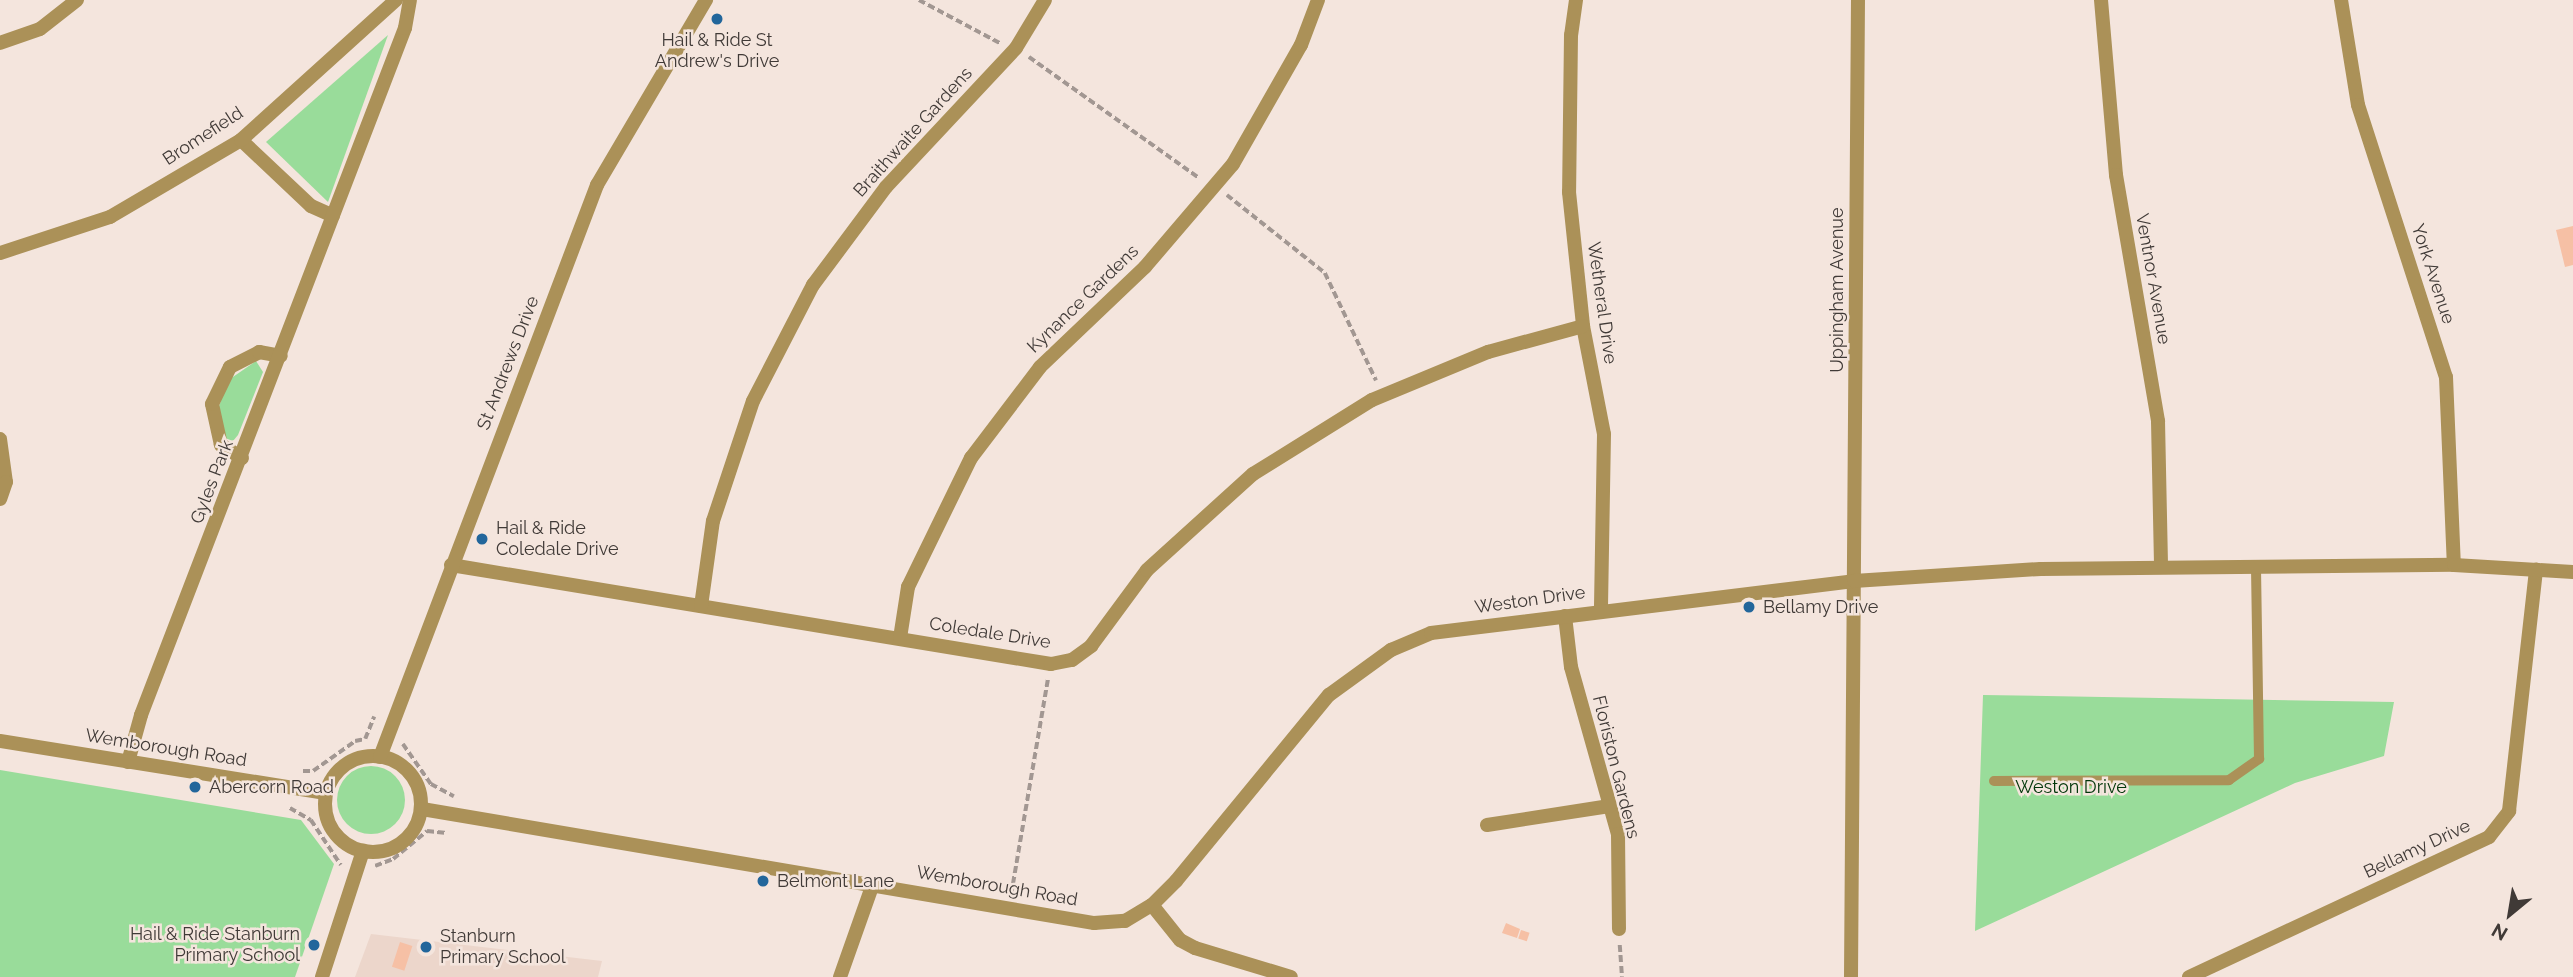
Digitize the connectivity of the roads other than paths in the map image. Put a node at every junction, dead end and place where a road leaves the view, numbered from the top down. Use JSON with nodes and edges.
{"nodes":[{"id":1,"x":77,"y":0,"type":"edge"},
{"id":2,"x":396,"y":0,"type":"edge"},
{"id":3,"x":410,"y":0,"type":"edge"},
{"id":4,"x":706,"y":0,"type":"edge"},
{"id":5,"x":1045,"y":0,"type":"edge"},
{"id":6,"x":1318,"y":0,"type":"edge"},
{"id":7,"x":1576,"y":0,"type":"edge"},
{"id":8,"x":1858,"y":0,"type":"edge"},
{"id":9,"x":2101,"y":0,"type":"edge"},
{"id":10,"x":2341,"y":0,"type":"edge"},
{"id":11,"x":0,"y":43,"type":"edge"},
{"id":12,"x":241,"y":140,"type":"junction"},
{"id":13,"x":333,"y":216,"type":"junction"},
{"id":14,"x":0,"y":253,"type":"edge"},
{"id":15,"x":1583,"y":326,"type":"junction"},
{"id":16,"x":281,"y":356,"type":"junction"},
{"id":17,"x":0,"y":439,"type":"edge"},
{"id":18,"x":242,"y":458,"type":"junction"},
{"id":19,"x":0,"y":499,"type":"edge"},
{"id":20,"x":451,"y":565,"type":"junction"},
{"id":21,"x":2161,"y":565,"type":"junction"},
{"id":22,"x":2256,"y":565,"type":"junction"},
{"id":23,"x":2454,"y":565,"type":"junction"},
{"id":24,"x":2536,"y":570,"type":"junction"},
{"id":25,"x":2573,"y":572,"type":"edge"},
{"id":26,"x":1854,"y":581,"type":"junction"},
{"id":27,"x":701,"y":606,"type":"junction"},
{"id":28,"x":1601,"y":611,"type":"junction"},
{"id":29,"x":1565,"y":616,"type":"junction"},
{"id":30,"x":900,"y":638,"type":"junction"},
{"id":31,"x":0,"y":741,"type":"edge"},
{"id":32,"x":380,"y":757,"type":"junction"},
{"id":33,"x":128,"y":762,"type":"junction"},
{"id":34,"x":1994,"y":781,"type":"dead end"},
{"id":35,"x":326,"y":793,"type":"junction"},
{"id":36,"x":1611,"y":806,"type":"junction"},
{"id":37,"x":422,"y":809,"type":"junction"},
{"id":38,"x":1487,"y":825,"type":"dead end"},
{"id":39,"x":363,"y":851,"type":"junction"},
{"id":40,"x":873,"y":884,"type":"junction"},
{"id":41,"x":1153,"y":905,"type":"junction"},
{"id":42,"x":1619,"y":929,"type":"road end"},
{"id":43,"x":322,"y":977,"type":"edge"},
{"id":44,"x":840,"y":977,"type":"edge"},
{"id":45,"x":1291,"y":977,"type":"edge"},
{"id":46,"x":1851,"y":977,"type":"edge"},
{"id":47,"x":2189,"y":977,"type":"edge"}],
"edges":[{"from":1,"to":11,"type":"street"},
{"from":2,"to":12,"type":"street","name":"Bromefield"},
{"from":3,"to":13,"type":"street","name":"Gyles Park"},
{"from":4,"to":20,"type":"street","name":"St Andrews Drive"},
{"from":5,"to":27,"type":"street","name":"Braithwaite Gardens"},
{"from":6,"to":30,"type":"street","name":"Kynance Gardens"},
{"from":7,"to":15,"type":"street","name":"Wetheral Drive"},
{"from":8,"to":26,"type":"street","name":"Uppingham Avenue"},
{"from":9,"to":21,"type":"street","name":"Ventnor Avenue"},
{"from":10,"to":23,"type":"street","name":"York Avenue"},
{"from":12,"to":13,"type":"street"},
{"from":12,"to":14,"type":"street","name":"Bromefield"},
{"from":13,"to":16,"type":"street","name":"Gyles Park"},
{"from":15,"to":28,"type":"street","name":"Wetheral Drive"},
{"from":15,"to":30,"type":"street","name":"Coledale Drive"},
{"from":16,"to":18,"type":"street","name":"Gyles Park"},
{"from":16,"to":18,"type":"street"},
{"from":17,"to":19,"type":"street"},
{"from":18,"to":33,"type":"street","name":"Gyles Park"},
{"from":20,"to":27,"type":"street","name":"Coledale Drive"},
{"from":20,"to":32,"type":"street","name":"St Andrews Drive"},
{"from":21,"to":22,"type":"street","name":"Weston Drive"},
{"from":21,"to":26,"type":"street","name":"Weston Drive"},
{"from":22,"to":23,"type":"street","name":"Weston Drive"},
{"from":22,"to":34,"type":"lane"},
{"from":23,"to":24,"type":"street","name":"Weston Drive"},
{"from":24,"to":25,"type":"street","name":"Weston Drive"},
{"from":24,"to":47,"type":"street","name":"Bellamy Drive"},
{"from":26,"to":28,"type":"street","name":"Weston Drive"},
{"from":26,"to":46,"type":"street"},
{"from":27,"to":30,"type":"street","name":"Coledale Drive"},
{"from":28,"to":29,"type":"street","name":"Weston Drive"},
{"from":29,"to":36,"type":"street","name":"Floriston Gardens"},
{"from":29,"to":41,"type":"street","name":"Weston Drive"},
{"from":31,"to":33,"type":"street","name":"Wemborough Road"},
{"from":32,"to":35,"type":"street"},
{"from":32,"to":37,"type":"street"},
{"from":33,"to":35,"type":"street","name":"Wemborough Road"},
{"from":35,"to":39,"type":"street"},
{"from":36,"to":38,"type":"street"},
{"from":36,"to":42,"type":"street","name":"Floriston Gardens"},
{"from":37,"to":39,"type":"street"},
{"from":37,"to":40,"type":"street","name":"Wemborough Road"},
{"from":39,"to":43,"type":"street"},
{"from":40,"to":41,"type":"street","name":"Wemborough Road"},
{"from":40,"to":44,"type":"street"},
{"from":41,"to":45,"type":"street"}]}
